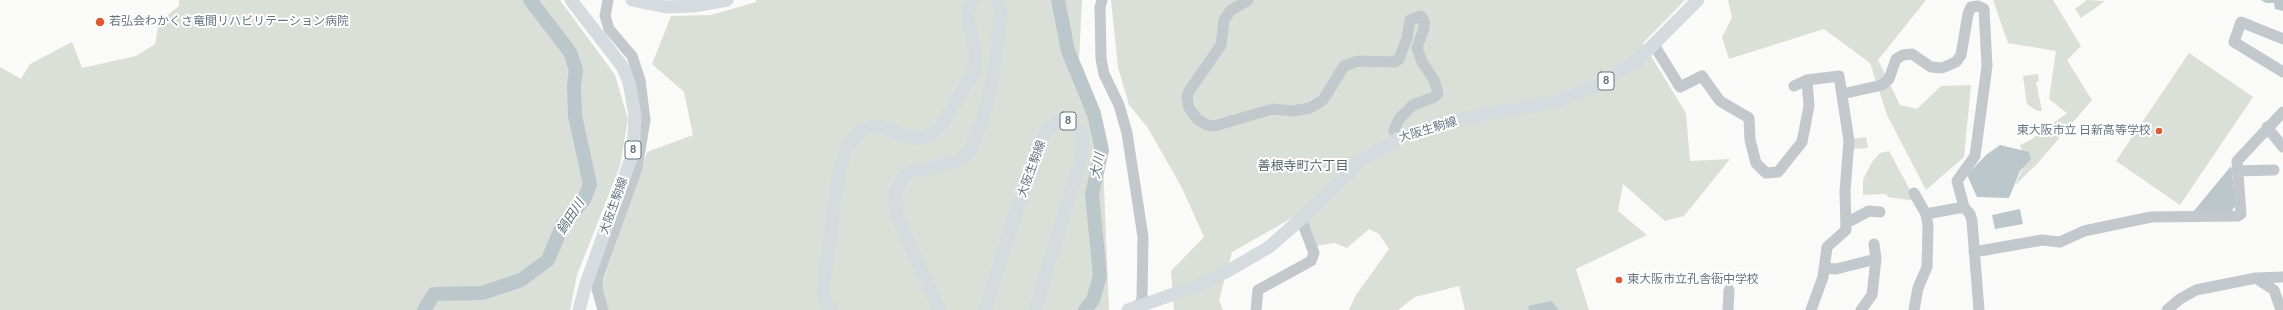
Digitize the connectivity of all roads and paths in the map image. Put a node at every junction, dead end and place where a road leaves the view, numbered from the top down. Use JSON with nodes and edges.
{"nodes":[{"id":1,"x":570,"y":0,"type":"edge"},
{"id":2,"x":608,"y":0,"type":"edge"},
{"id":3,"x":632,"y":0,"type":"edge"},
{"id":4,"x":727,"y":0,"type":"edge"},
{"id":5,"x":973,"y":0,"type":"edge"},
{"id":6,"x":996,"y":0,"type":"edge"},
{"id":7,"x":1102,"y":0,"type":"edge"},
{"id":8,"x":1248,"y":0,"type":"edge"},
{"id":9,"x":1698,"y":0,"type":"edge"},
{"id":10,"x":2283,"y":39,"type":"edge"},
{"id":11,"x":1651,"y":48,"type":"junction"},
{"id":12,"x":2283,"y":72,"type":"edge"},
{"id":13,"x":1807,"y":80,"type":"junction"},
{"id":14,"x":1794,"y":86,"type":"dead end"},
{"id":15,"x":1842,"y":94,"type":"junction"},
{"id":16,"x":2283,"y":112,"type":"edge"},
{"id":17,"x":2266,"y":127,"type":"junction"},
{"id":18,"x":1397,"y":139,"type":"junction"},
{"id":19,"x":2283,"y":147,"type":"edge"},
{"id":20,"x":2274,"y":170,"type":"dead end"},
{"id":21,"x":2236,"y":171,"type":"junction"},
{"id":22,"x":1914,"y":193,"type":"dead end"},
{"id":23,"x":1964,"y":207,"type":"junction"},
{"id":24,"x":1880,"y":212,"type":"dead end"},
{"id":25,"x":1926,"y":214,"type":"junction"},
{"id":26,"x":1301,"y":219,"type":"junction"},
{"id":27,"x":1846,"y":223,"type":"junction"},
{"id":28,"x":1874,"y":244,"type":"dead end"},
{"id":29,"x":1974,"y":252,"type":"junction"},
{"id":30,"x":1876,"y":259,"type":"junction"},
{"id":31,"x":1824,"y":268,"type":"junction"},
{"id":32,"x":2283,"y":277,"type":"edge"},
{"id":33,"x":2256,"y":278,"type":"junction"},
{"id":34,"x":1729,"y":290,"type":"dead end"},
{"id":35,"x":1132,"y":309,"type":"edge"},
{"id":36,"x":579,"y":310,"type":"edge"},
{"id":37,"x":603,"y":310,"type":"edge"},
{"id":38,"x":830,"y":310,"type":"edge"},
{"id":39,"x":939,"y":310,"type":"edge"},
{"id":40,"x":985,"y":310,"type":"edge"},
{"id":41,"x":1035,"y":310,"type":"edge"},
{"id":42,"x":1256,"y":310,"type":"edge"},
{"id":43,"x":1728,"y":310,"type":"edge"},
{"id":44,"x":1811,"y":310,"type":"edge"},
{"id":45,"x":1861,"y":310,"type":"edge"},
{"id":46,"x":1914,"y":310,"type":"edge"},
{"id":47,"x":1979,"y":310,"type":"edge"},
{"id":48,"x":2168,"y":310,"type":"edge"},
{"id":49,"x":2281,"y":310,"type":"edge"}],
"edges":[{"from":1,"to":36,"type":"main road","name":"大阪生駒線","number":"8"},
{"from":2,"to":37,"type":"street"},
{"from":3,"to":4,"type":"main road"},
{"from":5,"to":38,"type":"main road"},
{"from":6,"to":39,"type":"main road"},
{"from":7,"to":35,"type":"street"},
{"from":8,"to":18,"type":"street"},
{"from":9,"to":11,"type":"main road","name":"大阪生駒線","number":"8"},
{"from":10,"to":12,"type":"street"},
{"from":11,"to":13,"type":"street"},
{"from":11,"to":18,"type":"main road","name":"大阪生駒線","number":"8"},
{"from":13,"to":14,"type":"street"},
{"from":13,"to":15,"type":"street"},
{"from":15,"to":23,"type":"street"},
{"from":15,"to":27,"type":"street"},
{"from":16,"to":17,"type":"street"},
{"from":17,"to":19,"type":"street"},
{"from":17,"to":21,"type":"street"},
{"from":18,"to":26,"type":"main road","name":"大阪生駒線","number":"8"},
{"from":20,"to":21,"type":"street"},
{"from":21,"to":29,"type":"street"},
{"from":22,"to":25,"type":"street"},
{"from":23,"to":25,"type":"street"},
{"from":23,"to":29,"type":"street"},
{"from":24,"to":27,"type":"street"},
{"from":25,"to":46,"type":"street"},
{"from":26,"to":35,"type":"main road","name":"大阪生駒線","number":"8"},
{"from":26,"to":42,"type":"street"},
{"from":27,"to":31,"type":"street"},
{"from":28,"to":30,"type":"street"},
{"from":29,"to":47,"type":"street"},
{"from":30,"to":31,"type":"street"},
{"from":30,"to":45,"type":"street"},
{"from":31,"to":44,"type":"street"},
{"from":32,"to":33,"type":"street"},
{"from":33,"to":48,"type":"street"},
{"from":33,"to":49,"type":"street"},
{"from":34,"to":43,"type":"street"},
{"from":40,"to":41,"type":"main road","name":"大阪生駒線","number":"8"}]}
